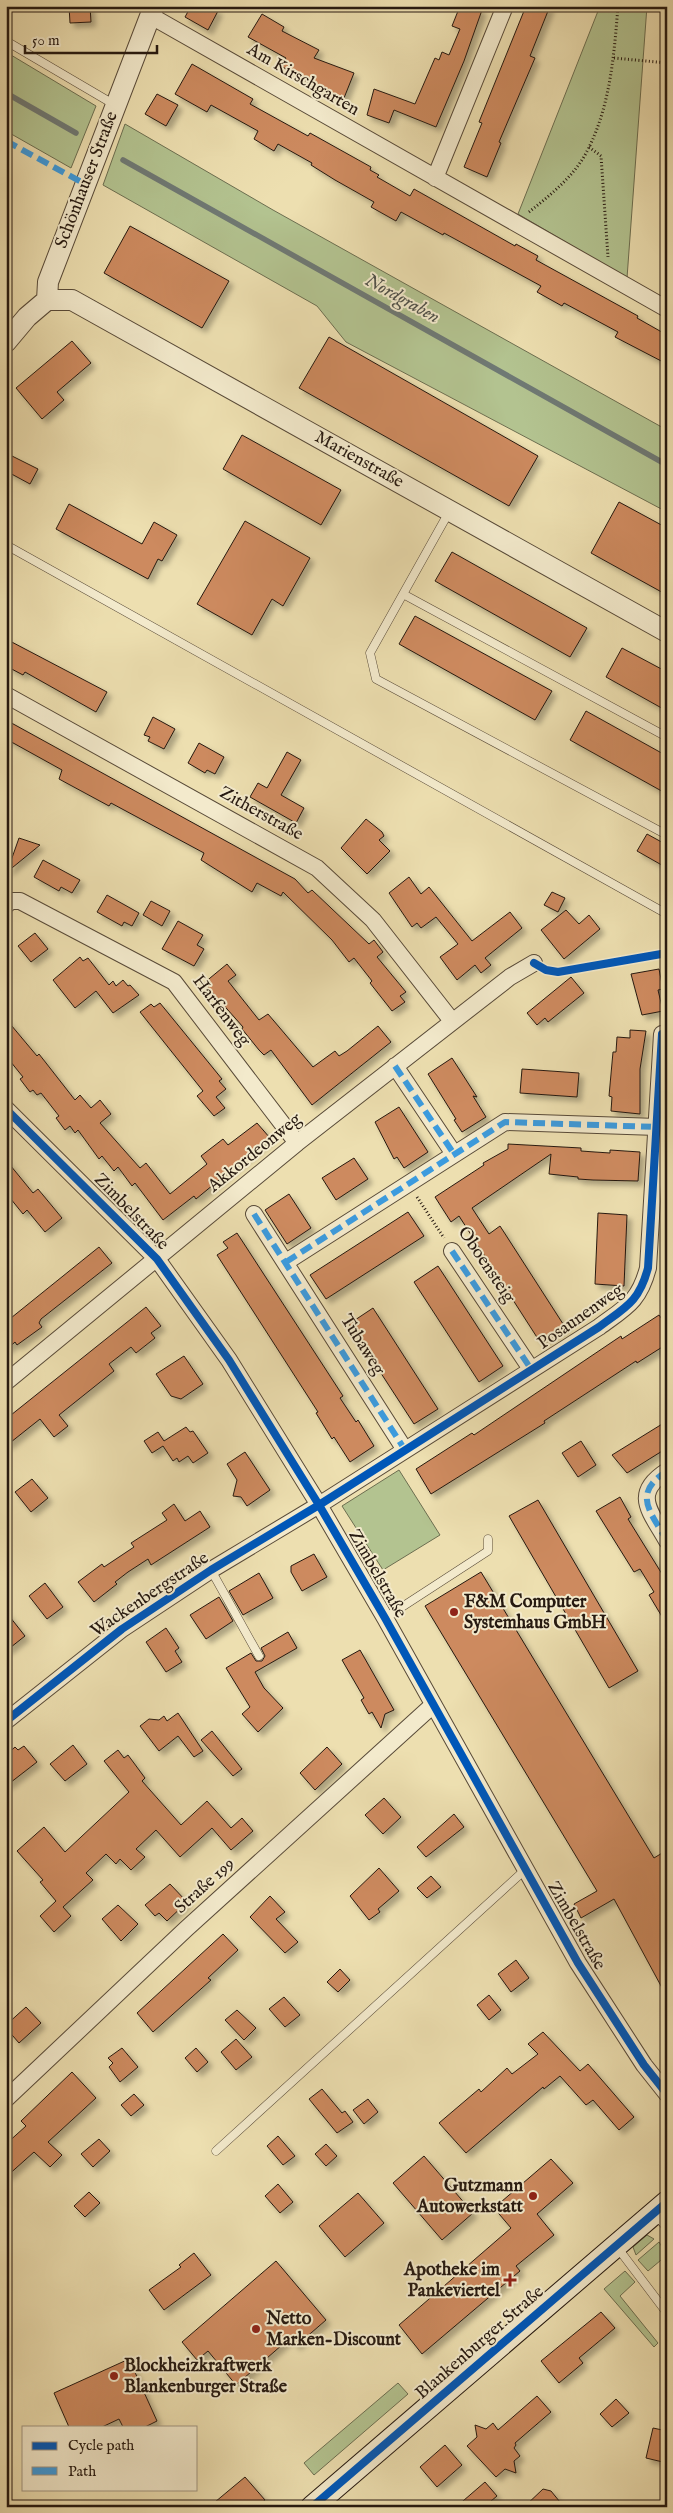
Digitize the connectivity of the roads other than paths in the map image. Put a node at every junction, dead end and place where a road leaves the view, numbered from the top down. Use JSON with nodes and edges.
{"nodes":[{"id":1,"x":505,"y":6,"type":"edge"},
{"id":2,"x":153,"y":11,"type":"edge"},
{"id":3,"x":6,"y":41,"type":"edge"},
{"id":4,"x":115,"y":105,"type":"junction"},
{"id":5,"x":435,"y":178,"type":"junction"},
{"id":6,"x":47,"y":300,"type":"junction"},
{"id":7,"x":667,"y":309,"type":"edge"},
{"id":8,"x":6,"y":342,"type":"edge"},
{"id":9,"x":450,"y":511,"type":"junction"},
{"id":10,"x":6,"y":545,"type":"edge"},
{"id":11,"x":403,"y":594,"type":"junction"},
{"id":12,"x":667,"y":632,"type":"edge"},
{"id":13,"x":6,"y":695,"type":"edge"},
{"id":14,"x":667,"y":737,"type":"edge"},
{"id":15,"x":667,"y":835,"type":"edge"},
{"id":16,"x":6,"y":905,"type":"edge"},
{"id":17,"x":667,"y":914,"type":"edge"},
{"id":18,"x":534,"y":963,"type":"dead end"},
{"id":19,"x":452,"y":1021,"type":"junction"},
{"id":20,"x":662,"y":1034,"type":"dead end"},
{"id":21,"x":395,"y":1066,"type":"junction"},
{"id":22,"x":6,"y":1109,"type":"edge"},
{"id":23,"x":657,"y":1127,"type":"junction"},
{"id":24,"x":297,"y":1143,"type":"junction"},
{"id":25,"x":454,"y":1154,"type":"junction"},
{"id":26,"x":254,"y":1214,"type":"dead end"},
{"id":27,"x":452,"y":1251,"type":"road end"},
{"id":28,"x":157,"y":1259,"type":"junction"},
{"id":29,"x":286,"y":1262,"type":"junction"},
{"id":30,"x":531,"y":1369,"type":"junction"},
{"id":31,"x":6,"y":1382,"type":"edge"},
{"id":32,"x":405,"y":1450,"type":"junction"},
{"id":33,"x":667,"y":1471,"type":"edge"},
{"id":34,"x":319,"y":1505,"type":"junction"},
{"id":35,"x":488,"y":1539,"type":"dead end"},
{"id":36,"x":667,"y":1540,"type":"edge"},
{"id":37,"x":211,"y":1570,"type":"junction"},
{"id":38,"x":385,"y":1618,"type":"junction"},
{"id":39,"x":259,"y":1656,"type":"dead end"},
{"id":40,"x":434,"y":1705,"type":"junction"},
{"id":41,"x":6,"y":1720,"type":"edge"},
{"id":42,"x":526,"y":1869,"type":"junction"},
{"id":43,"x":667,"y":2094,"type":"edge"},
{"id":44,"x":6,"y":2099,"type":"edge"},
{"id":45,"x":216,"y":2151,"type":"dead end"},
{"id":46,"x":663,"y":2214,"type":"edge"},
{"id":47,"x":616,"y":2246,"type":"junction"},
{"id":48,"x":667,"y":2313,"type":"edge"},
{"id":49,"x":312,"y":2507,"type":"edge"}],
"edges":[{"from":1,"to":5,"type":"street"},
{"from":2,"to":4,"type":"street","name":"Schönhauser Straße"},
{"from":2,"to":5,"type":"street","name":"Am Kirschgarten"},
{"from":3,"to":4,"type":"lane"},
{"from":4,"to":6,"type":"street","name":"Schönhauser Straße"},
{"from":5,"to":7,"type":"street","name":"Am Kirschgarten"},
{"from":6,"to":8,"type":"street"},
{"from":6,"to":9,"type":"street","name":"Marienstraße"},
{"from":9,"to":11,"type":"lane"},
{"from":9,"to":12,"type":"street","name":"Marienstraße"},
{"from":10,"to":17,"type":"lane"},
{"from":11,"to":14,"type":"lane"},
{"from":11,"to":15,"type":"lane"},
{"from":13,"to":19,"type":"street","name":"Zitherstraße"},
{"from":16,"to":24,"type":"street","name":"Harfenweg"},
{"from":18,"to":19,"type":"street","name":"Akkordeonweg"},
{"from":19,"to":21,"type":"street","name":"Akkordeonweg"},
{"from":20,"to":23,"type":"street","name":"Posaunenweg"},
{"from":21,"to":24,"type":"street","name":"Akkordeonweg"},
{"from":21,"to":25,"type":"street"},
{"from":22,"to":28,"type":"street","name":"Zimbelstraße"},
{"from":23,"to":25,"type":"street"},
{"from":23,"to":30,"type":"street","name":"Posaunenweg"},
{"from":24,"to":28,"type":"street","name":"Akkordeonweg"},
{"from":25,"to":29,"type":"street"},
{"from":26,"to":29,"type":"street","name":"Tubaweg"},
{"from":27,"to":30,"type":"street","name":"Oboensteig"},
{"from":28,"to":31,"type":"street","name":"Akkordeonweg"},
{"from":28,"to":34,"type":"street","name":"Zimbelstraße"},
{"from":29,"to":32,"type":"street","name":"Tubaweg"},
{"from":30,"to":32,"type":"street","name":"Posaunenweg"},
{"from":32,"to":34,"type":"street","name":"Posaunenweg"},
{"from":33,"to":36,"type":"street"},
{"from":34,"to":37,"type":"street","name":"Wackenbergstraße"},
{"from":34,"to":38,"type":"street","name":"Zimbelstraße"},
{"from":35,"to":38,"type":"lane"},
{"from":37,"to":39,"type":"lane"},
{"from":37,"to":41,"type":"street","name":"Wackenbergstraße"},
{"from":38,"to":40,"type":"street","name":"Zimbelstraße"},
{"from":40,"to":42,"type":"street","name":"Zimbelstraße"},
{"from":40,"to":44,"type":"street","name":"Straße 199"},
{"from":42,"to":43,"type":"street","name":"Zimbelstraße"},
{"from":42,"to":45,"type":"lane"},
{"from":46,"to":47,"type":"main road","name":"Blankenburger Straße"},
{"from":47,"to":48,"type":"lane"},
{"from":47,"to":49,"type":"main road","name":"Blankenburger Straße"}]}
